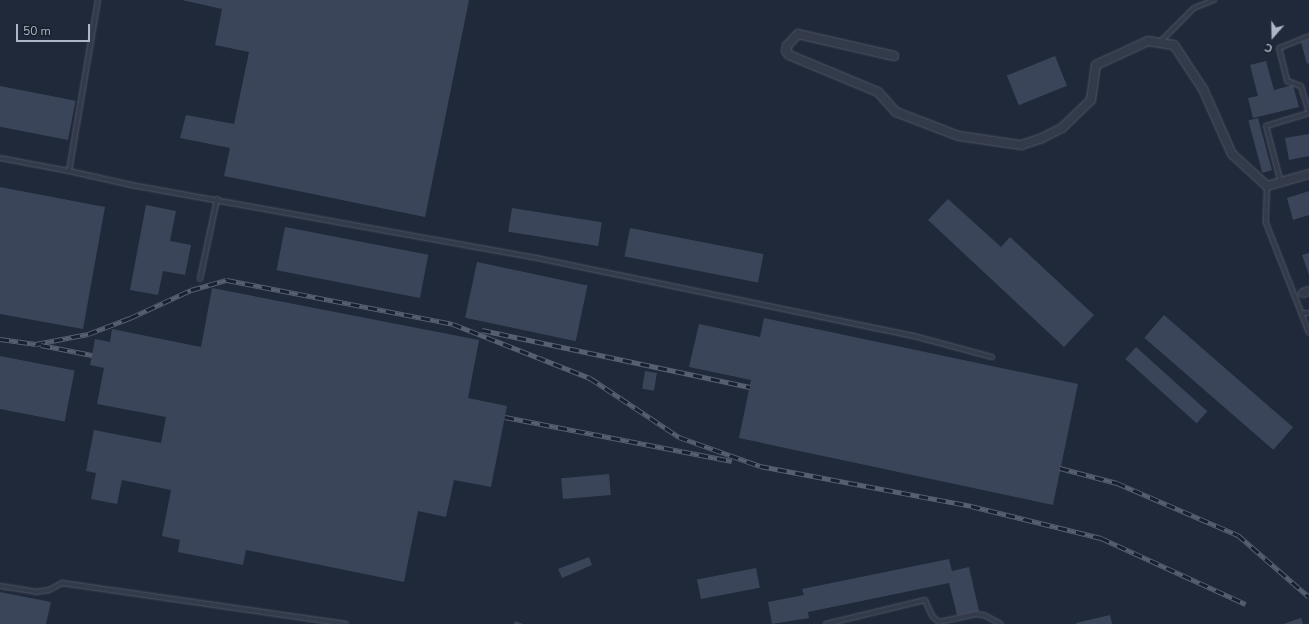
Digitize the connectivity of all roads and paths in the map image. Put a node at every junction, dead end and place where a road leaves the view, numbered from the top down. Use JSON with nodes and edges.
{"nodes":[{"id":1,"x":98,"y":0,"type":"edge"},
{"id":2,"x":1214,"y":0,"type":"edge"},
{"id":3,"x":1309,"y":36,"type":"edge"},
{"id":4,"x":1159,"y":43,"type":"junction"},
{"id":5,"x":894,"y":56,"type":"dead end"},
{"id":6,"x":1309,"y":113,"type":"edge"},
{"id":7,"x":0,"y":158,"type":"edge"},
{"id":8,"x":69,"y":171,"type":"junction"},
{"id":9,"x":1309,"y":174,"type":"edge"},
{"id":10,"x":1281,"y":183,"type":"junction"},
{"id":11,"x":1267,"y":186,"type":"junction"},
{"id":12,"x":217,"y":199,"type":"junction"},
{"id":13,"x":200,"y":279,"type":"dead end"},
{"id":14,"x":1301,"y":313,"type":"junction"},
{"id":15,"x":1309,"y":313,"type":"edge"},
{"id":16,"x":1309,"y":333,"type":"edge"},
{"id":17,"x":992,"y":357,"type":"dead end"},
{"id":18,"x":0,"y":586,"type":"edge"},
{"id":19,"x":346,"y":624,"type":"edge"},
{"id":20,"x":826,"y":624,"type":"edge"},
{"id":21,"x":1001,"y":624,"type":"edge"}],
"edges":[{"from":1,"to":8,"type":"lane"},
{"from":2,"to":4,"type":"lane"},
{"from":3,"to":6,"type":"lane"},
{"from":4,"to":5,"type":"street"},
{"from":4,"to":11,"type":"street"},
{"from":6,"to":10,"type":"lane"},
{"from":7,"to":8,"type":"lane"},
{"from":8,"to":12,"type":"lane"},
{"from":9,"to":10,"type":"street"},
{"from":10,"to":11,"type":"street"},
{"from":11,"to":14,"type":"lane"},
{"from":12,"to":13,"type":"lane"},
{"from":12,"to":17,"type":"lane"},
{"from":14,"to":15,"type":"lane"},
{"from":14,"to":16,"type":"lane"},
{"from":18,"to":19,"type":"lane"},
{"from":20,"to":21,"type":"lane"}]}
